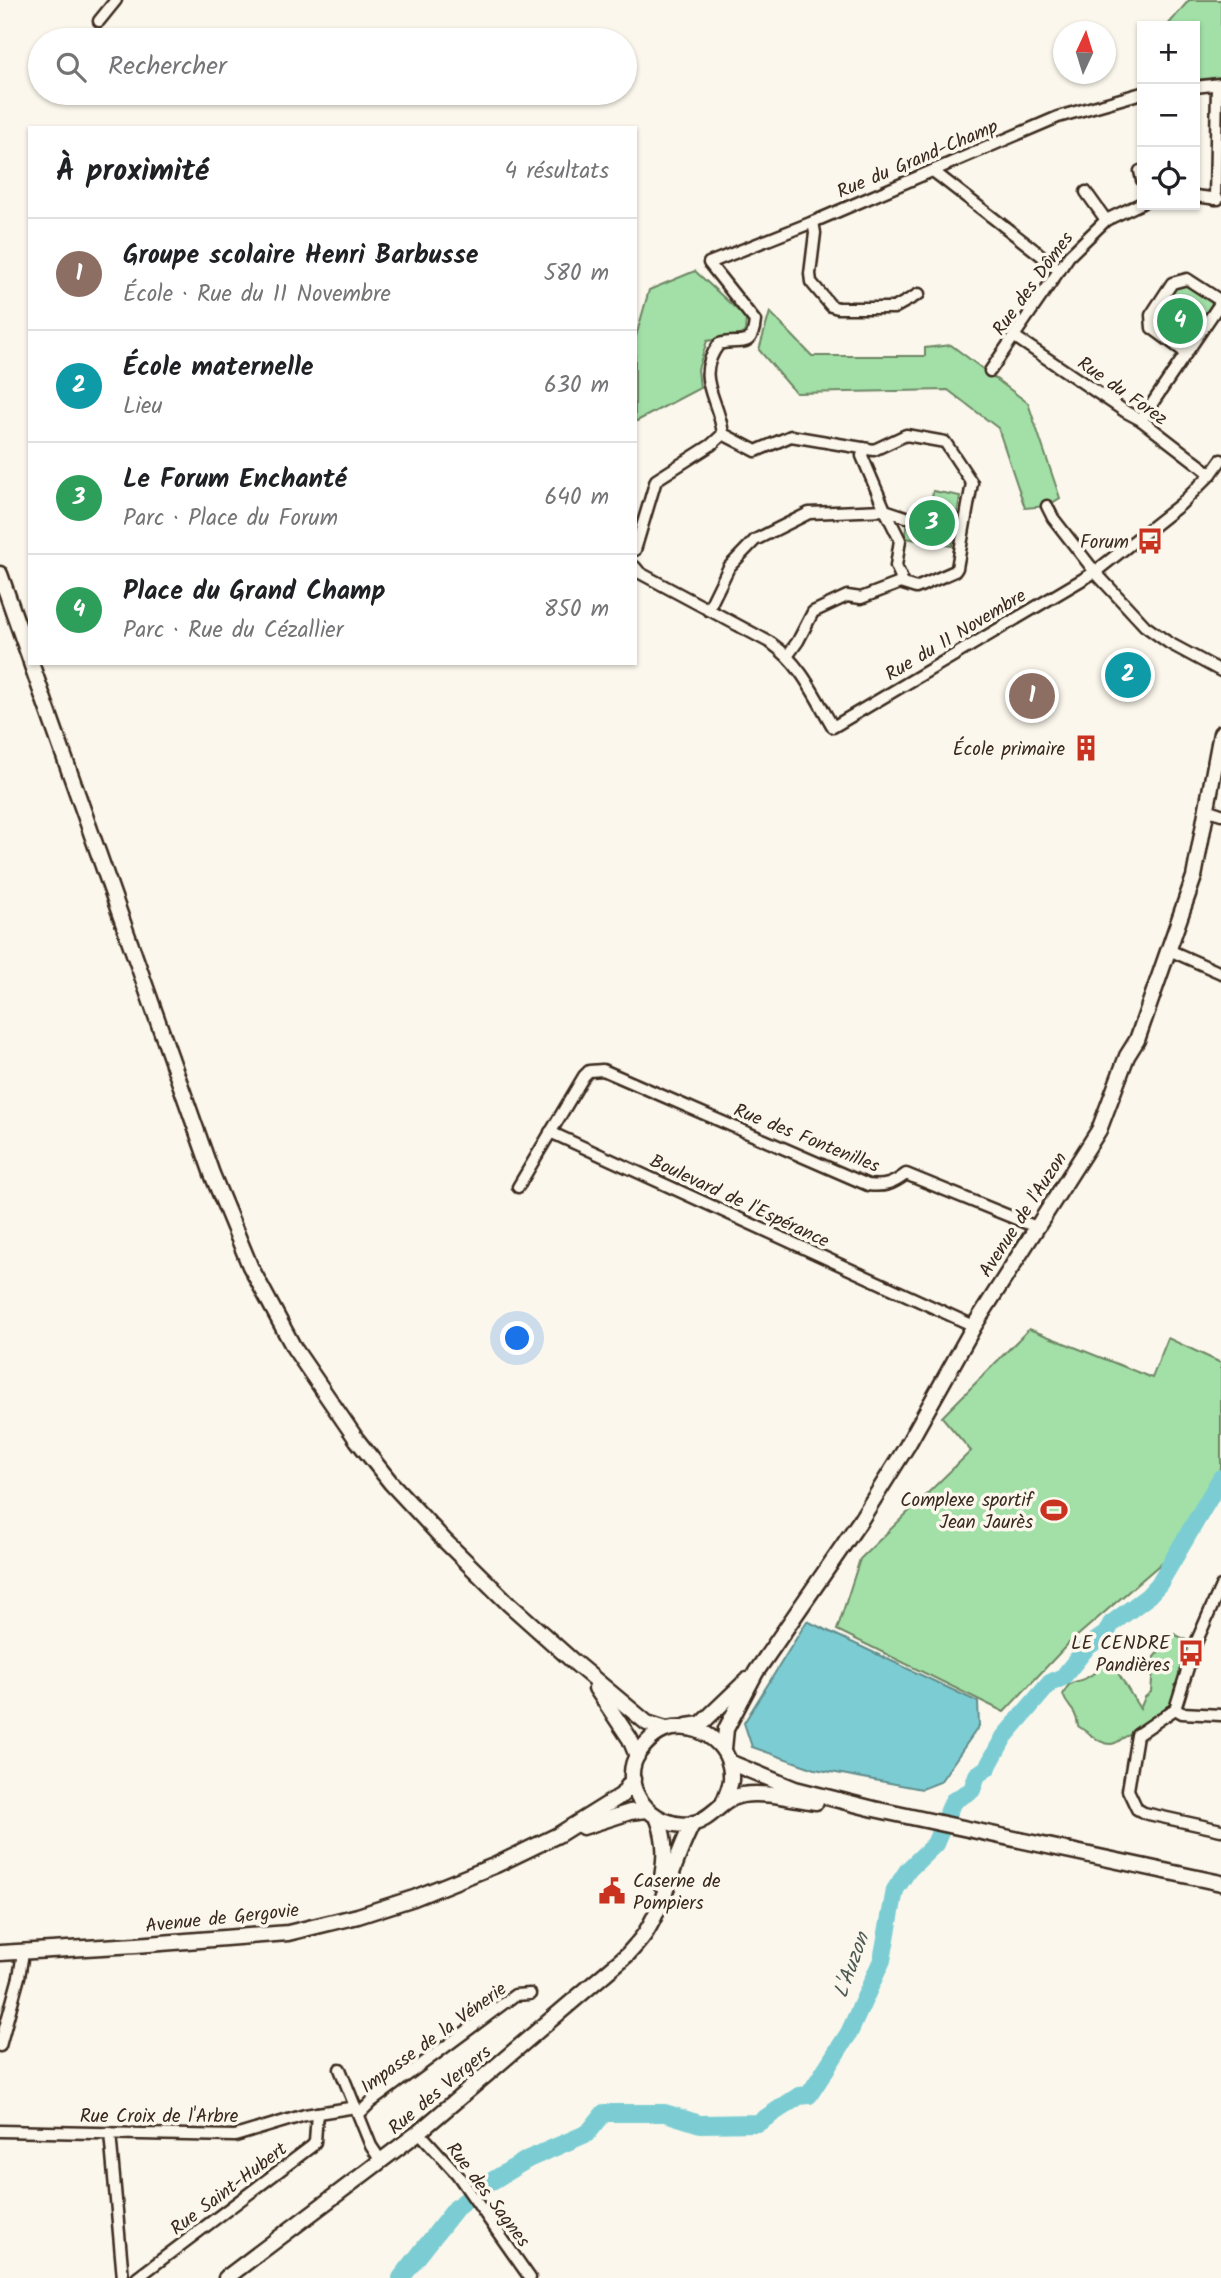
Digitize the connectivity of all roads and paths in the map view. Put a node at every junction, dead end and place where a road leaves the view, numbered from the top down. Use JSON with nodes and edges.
{"nodes":[{"id":1,"x":116,"y":0,"type":"edge"},
{"id":2,"x":99,"y":21,"type":"dead end"},
{"id":3,"x":1219,"y":84,"type":"edge"},
{"id":4,"x":1200,"y":86,"type":"edge"},
{"id":5,"x":1137,"y":94,"type":"edge"},
{"id":6,"x":933,"y":170,"type":"junction"},
{"id":7,"x":1086,"y":192,"type":"dead end"},
{"id":8,"x":1200,"y":197,"type":"edge"},
{"id":9,"x":1218,"y":199,"type":"edge"},
{"id":10,"x":1137,"y":205,"type":"edge"},
{"id":11,"x":1106,"y":220,"type":"junction"},
{"id":12,"x":813,"y":222,"type":"junction"},
{"id":13,"x":1060,"y":270,"type":"junction"},
{"id":14,"x":919,"y":295,"type":"dead end"},
{"id":15,"x":1221,"y":301,"type":"edge"},
{"id":16,"x":1015,"y":337,"type":"junction"},
{"id":17,"x":1186,"y":353,"type":"junction"},
{"id":18,"x":990,"y":371,"type":"dead end"},
{"id":19,"x":1140,"y":420,"type":"junction"},
{"id":20,"x":723,"y":434,"type":"junction"},
{"id":21,"x":864,"y":448,"type":"junction"},
{"id":22,"x":1221,"y":460,"type":"edge"},
{"id":23,"x":1211,"y":474,"type":"junction"},
{"id":24,"x":1047,"y":506,"type":"dead end"},
{"id":25,"x":885,"y":510,"type":"junction"},
{"id":26,"x":906,"y":517,"type":"dead end"},
{"id":27,"x":637,"y":543,"type":"edge"},
{"id":28,"x":637,"y":569,"type":"edge"},
{"id":29,"x":1095,"y":572,"type":"junction"},
{"id":30,"x":0,"y":575,"type":"edge"},
{"id":31,"x":900,"y":583,"type":"junction"},
{"id":32,"x":708,"y":610,"type":"junction"},
{"id":33,"x":28,"y":653,"type":"edge"},
{"id":34,"x":788,"y":655,"type":"junction"},
{"id":35,"x":32,"y":665,"type":"edge"},
{"id":36,"x":1221,"y":671,"type":"edge"},
{"id":37,"x":1221,"y":733,"type":"edge"},
{"id":38,"x":1206,"y":809,"type":"junction"},
{"id":39,"x":1221,"y":814,"type":"edge"},
{"id":40,"x":1169,"y":950,"type":"junction"},
{"id":41,"x":1221,"y":973,"type":"edge"},
{"id":42,"x":550,"y":1132,"type":"junction"},
{"id":43,"x":518,"y":1187,"type":"dead end"},
{"id":44,"x":1037,"y":1227,"type":"junction"},
{"id":45,"x":974,"y":1326,"type":"junction"},
{"id":46,"x":1221,"y":1586,"type":"edge"},
{"id":47,"x":575,"y":1663,"type":"junction"},
{"id":48,"x":756,"y":1672,"type":"junction"},
{"id":49,"x":1175,"y":1709,"type":"junction"},
{"id":50,"x":1221,"y":1715,"type":"edge"},
{"id":51,"x":685,"y":1726,"type":"junction"},
{"id":52,"x":666,"y":1729,"type":"junction"},
{"id":53,"x":636,"y":1756,"type":"junction"},
{"id":54,"x":727,"y":1756,"type":"junction"},
{"id":55,"x":633,"y":1779,"type":"junction"},
{"id":56,"x":724,"y":1801,"type":"junction"},
{"id":57,"x":874,"y":1809,"type":"junction"},
{"id":58,"x":652,"y":1814,"type":"junction"},
{"id":59,"x":693,"y":1824,"type":"junction"},
{"id":60,"x":1221,"y":1830,"type":"edge"},
{"id":61,"x":558,"y":1835,"type":"junction"},
{"id":62,"x":1221,"y":1883,"type":"edge"},
{"id":63,"x":657,"y":1909,"type":"junction"},
{"id":64,"x":0,"y":1953,"type":"edge"},
{"id":65,"x":23,"y":1953,"type":"junction"},
{"id":66,"x":530,"y":1994,"type":"dead end"},
{"id":67,"x":0,"y":2046,"type":"edge"},
{"id":68,"x":340,"y":2069,"type":"dead end"},
{"id":69,"x":357,"y":2110,"type":"junction"},
{"id":70,"x":317,"y":2113,"type":"junction"},
{"id":71,"x":0,"y":2131,"type":"edge"},
{"id":72,"x":110,"y":2133,"type":"junction"},
{"id":73,"x":419,"y":2133,"type":"junction"},
{"id":74,"x":381,"y":2161,"type":"junction"},
{"id":75,"x":123,"y":2278,"type":"edge"},
{"id":76,"x":137,"y":2278,"type":"edge"},
{"id":77,"x":226,"y":2278,"type":"edge"},
{"id":78,"x":530,"y":2278,"type":"edge"}],
"edges":[{"from":1,"to":2,"type":"street"},
{"from":3,"to":4,"type":"street"},
{"from":3,"to":9,"type":"street"},
{"from":5,"to":6,"type":"street","name":"Rue du Grand-Champ"},
{"from":6,"to":12,"type":"street","name":"Rue du Grand-Champ"},
{"from":6,"to":13,"type":"street"},
{"from":7,"to":11,"type":"street"},
{"from":8,"to":9,"type":"street"},
{"from":10,"to":11,"type":"street","name":"Rue des Dômes"},
{"from":11,"to":13,"type":"street","name":"Rue des Dômes"},
{"from":12,"to":14,"type":"street"},
{"from":12,"to":20,"type":"street","name":"Rue du Grand-Champ"},
{"from":13,"to":16,"type":"street","name":"Rue des Dômes"},
{"from":15,"to":17,"type":"street"},
{"from":15,"to":17,"type":"street"},
{"from":16,"to":18,"type":"street","name":"Rue des Dômes"},
{"from":16,"to":19,"type":"street","name":"Rue du Forez"},
{"from":17,"to":19,"type":"street"},
{"from":19,"to":23,"type":"street","name":"Rue du Forez"},
{"from":20,"to":21,"type":"street"},
{"from":20,"to":27,"type":"street"},
{"from":21,"to":25,"type":"street"},
{"from":21,"to":31,"type":"street"},
{"from":22,"to":23,"type":"street","name":"Rue du 11 Novembre"},
{"from":23,"to":29,"type":"street","name":"Rue du 11 Novembre"},
{"from":24,"to":29,"type":"street"},
{"from":25,"to":26,"type":"street"},
{"from":25,"to":31,"type":"street"},
{"from":25,"to":32,"type":"street"},
{"from":28,"to":32,"type":"street"},
{"from":29,"to":34,"type":"street","name":"Rue du 11 Novembre"},
{"from":29,"to":36,"type":"street"},
{"from":30,"to":33,"type":"main road"},
{"from":31,"to":34,"type":"street"},
{"from":32,"to":34,"type":"street"},
{"from":35,"to":47,"type":"main road"},
{"from":37,"to":38,"type":"main road","name":"Avenue de l'Auzon"},
{"from":38,"to":39,"type":"street"},
{"from":38,"to":40,"type":"main road","name":"Avenue de l'Auzon"},
{"from":40,"to":41,"type":"street"},
{"from":40,"to":44,"type":"main road","name":"Avenue de l'Auzon"},
{"from":42,"to":43,"type":"street"},
{"from":42,"to":44,"type":"street","name":"Rue des Fontenilles"},
{"from":42,"to":45,"type":"street","name":"Boulevard de l'Espérance"},
{"from":44,"to":45,"type":"main road","name":"Avenue de l'Auzon"},
{"from":45,"to":48,"type":"main road","name":"Avenue de l'Auzon"},
{"from":46,"to":49,"type":"street"},
{"from":47,"to":52,"type":"main road"},
{"from":47,"to":53,"type":"main road"},
{"from":48,"to":51,"type":"main road"},
{"from":48,"to":54,"type":"main road"},
{"from":49,"to":50,"type":"street"},
{"from":49,"to":60,"type":"street"},
{"from":51,"to":52,"type":"main road"},
{"from":51,"to":54,"type":"main road"},
{"from":52,"to":53,"type":"main road"},
{"from":53,"to":55,"type":"main road"},
{"from":54,"to":56,"type":"main road"},
{"from":54,"to":57,"type":"main road"},
{"from":55,"to":58,"type":"main road"},
{"from":55,"to":61,"type":"main road","name":"Avenue de Gergovie"},
{"from":56,"to":57,"type":"main road"},
{"from":56,"to":59,"type":"main road"},
{"from":57,"to":62,"type":"main road"},
{"from":58,"to":59,"type":"main road"},
{"from":58,"to":61,"type":"main road","name":"Avenue de Gergovie"},
{"from":58,"to":63,"type":"main road"},
{"from":59,"to":63,"type":"main road"},
{"from":61,"to":65,"type":"main road","name":"Avenue de Gergovie"},
{"from":63,"to":73,"type":"main road","name":"Rue des Vergers"},
{"from":64,"to":65,"type":"main road","name":"Avenue de Gergovie"},
{"from":65,"to":67,"type":"street"},
{"from":66,"to":69,"type":"street","name":"Impasse de la Vénerie"},
{"from":68,"to":69,"type":"street"},
{"from":69,"to":70,"type":"street","name":"Rue Croix de l'Arbre"},
{"from":69,"to":74,"type":"street"},
{"from":70,"to":72,"type":"street","name":"Rue Croix de l'Arbre"},
{"from":70,"to":76,"type":"street","name":"Rue Saint-Hubert"},
{"from":71,"to":72,"type":"street","name":"Rue Croix de l'Arbre"},
{"from":72,"to":75,"type":"street"},
{"from":73,"to":74,"type":"main road","name":"Rue des Vergers"},
{"from":73,"to":78,"type":"street","name":"Rue des Sagnes"},
{"from":74,"to":77,"type":"main road","name":"Rue des Vergers"}]}
